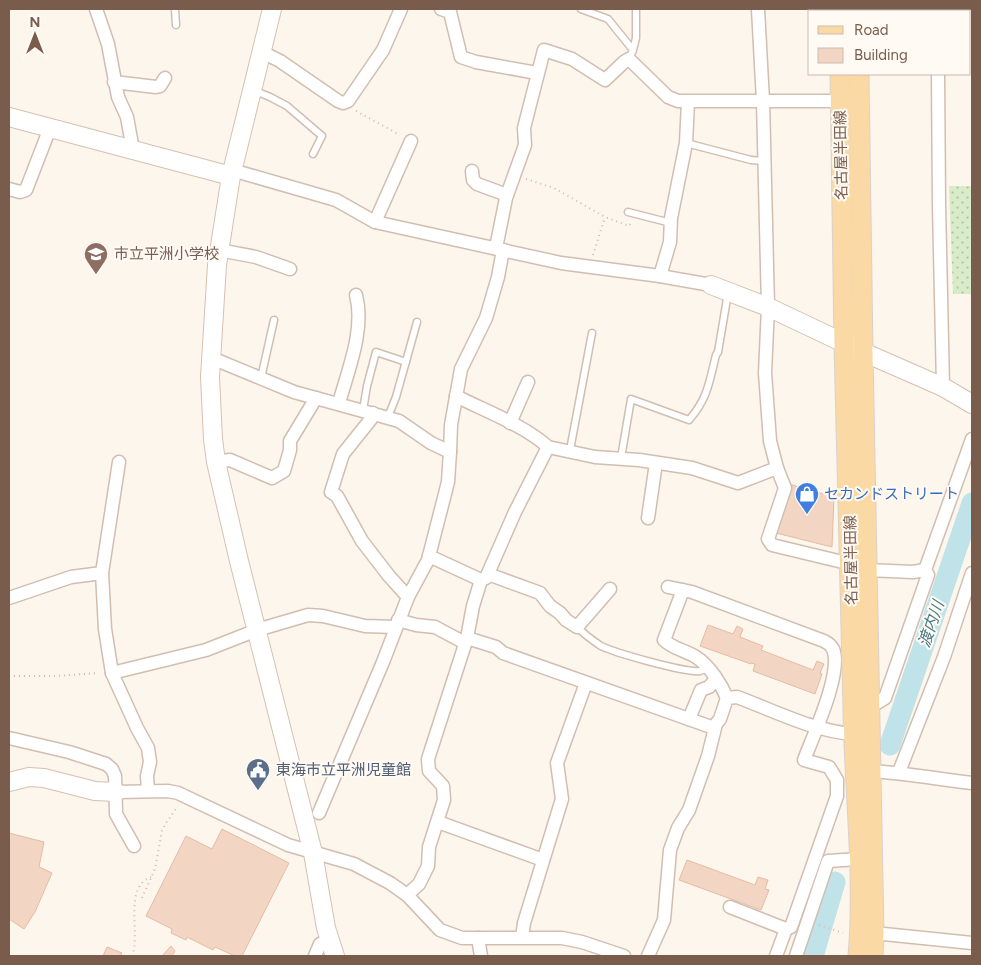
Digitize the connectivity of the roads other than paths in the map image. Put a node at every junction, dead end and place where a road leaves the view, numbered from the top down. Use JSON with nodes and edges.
{"nodes":[{"id":1,"x":96,"y":9,"type":"edge"},
{"id":2,"x":175,"y":9,"type":"edge"},
{"id":3,"x":272,"y":9,"type":"edge"},
{"id":4,"x":401,"y":9,"type":"edge"},
{"id":5,"x":441,"y":9,"type":"edge"},
{"id":6,"x":581,"y":9,"type":"edge"},
{"id":7,"x":636,"y":9,"type":"edge"},
{"id":8,"x":758,"y":9,"type":"edge"},
{"id":9,"x":176,"y":25,"type":"dead end"},
{"id":10,"x":262,"y":52,"type":"junction"},
{"id":11,"x":631,"y":55,"type":"junction"},
{"id":12,"x":537,"y":73,"type":"junction"},
{"id":13,"x":840,"y":75,"type":"edge"},
{"id":14,"x":859,"y":75,"type":"edge"},
{"id":15,"x":938,"y":75,"type":"edge"},
{"id":16,"x":165,"y":78,"type":"dead end"},
{"id":17,"x":114,"y":82,"type":"junction"},
{"id":18,"x":252,"y":90,"type":"junction"},
{"id":19,"x":763,"y":101,"type":"junction"},
{"id":20,"x":840,"y":101,"type":"junction"},
{"id":21,"x":688,"y":102,"type":"junction"},
{"id":22,"x":9,"y":118,"type":"edge"},
{"id":23,"x":50,"y":128,"type":"junction"},
{"id":24,"x":411,"y":141,"type":"road end"},
{"id":25,"x":686,"y":143,"type":"junction"},
{"id":26,"x":133,"y":150,"type":"junction"},
{"id":27,"x":313,"y":154,"type":"dead end"},
{"id":28,"x":765,"y":161,"type":"junction"},
{"id":29,"x":472,"y":171,"type":"dead end"},
{"id":30,"x":231,"y":173,"type":"junction"},
{"id":31,"x":9,"y":188,"type":"edge"},
{"id":32,"x":507,"y":195,"type":"junction"},
{"id":33,"x":631,"y":213,"type":"road end"},
{"id":34,"x":375,"y":222,"type":"junction"},
{"id":35,"x":671,"y":223,"type":"junction"},
{"id":36,"x":499,"y":249,"type":"junction"},
{"id":37,"x":219,"y":250,"type":"junction"},
{"id":38,"x":290,"y":268,"type":"dead end"},
{"id":39,"x":660,"y":276,"type":"junction"},
{"id":40,"x":711,"y":285,"type":"joint"},
{"id":41,"x":728,"y":292,"type":"junction"},
{"id":42,"x":356,"y":295,"type":"dead end"},
{"id":43,"x":768,"y":307,"type":"junction"},
{"id":44,"x":274,"y":320,"type":"dead end"},
{"id":45,"x":417,"y":322,"type":"dead end"},
{"id":46,"x":592,"y":332,"type":"dead end"},
{"id":47,"x":844,"y":343,"type":"junction"},
{"id":48,"x":863,"y":352,"type":"junction"},
{"id":49,"x":210,"y":360,"type":"junction"},
{"id":50,"x":406,"y":362,"type":"junction"},
{"id":51,"x":261,"y":378,"type":"junction"},
{"id":52,"x":528,"y":382,"type":"dead end"},
{"id":53,"x":943,"y":387,"type":"junction"},
{"id":54,"x":456,"y":396,"type":"junction"},
{"id":55,"x":316,"y":398,"type":"junction"},
{"id":56,"x":339,"y":404,"type":"junction"},
{"id":57,"x":972,"y":404,"type":"edge"},
{"id":58,"x":368,"y":412,"type":"junction"},
{"id":59,"x":388,"y":418,"type":"junction"},
{"id":60,"x":510,"y":423,"type":"junction"},
{"id":61,"x":972,"y":439,"type":"edge"},
{"id":62,"x":548,"y":446,"type":"junction"},
{"id":63,"x":570,"y":450,"type":"junction"},
{"id":64,"x":450,"y":452,"type":"junction"},
{"id":65,"x":621,"y":458,"type":"junction"},
{"id":66,"x":119,"y":462,"type":"dead end"},
{"id":67,"x":216,"y":462,"type":"junction"},
{"id":68,"x":656,"y":462,"type":"junction"},
{"id":69,"x":777,"y":468,"type":"junction"},
{"id":70,"x":648,"y":518,"type":"dead end"},
{"id":71,"x":429,"y":556,"type":"junction"},
{"id":72,"x":859,"y":567,"type":"junction"},
{"id":73,"x":925,"y":570,"type":"junction"},
{"id":74,"x":102,"y":573,"type":"junction"},
{"id":75,"x":972,"y":573,"type":"edge"},
{"id":76,"x":484,"y":577,"type":"junction"},
{"id":77,"x":668,"y":587,"type":"dead end"},
{"id":78,"x":610,"y":589,"type":"dead end"},
{"id":79,"x":683,"y":590,"type":"junction"},
{"id":80,"x":408,"y":597,"type":"junction"},
{"id":81,"x":9,"y":598,"type":"edge"},
{"id":82,"x":397,"y":624,"type":"junction"},
{"id":83,"x":576,"y":627,"type":"junction"},
{"id":84,"x":257,"y":630,"type":"junction"},
{"id":85,"x":466,"y":640,"type":"junction"},
{"id":86,"x":707,"y":668,"type":"junction"},
{"id":87,"x":112,"y":672,"type":"junction"},
{"id":88,"x":716,"y":679,"type":"junction"},
{"id":89,"x":586,"y":683,"type":"junction"},
{"id":90,"x":727,"y":698,"type":"junction"},
{"id":91,"x":870,"y":707,"type":"junction"},
{"id":92,"x":689,"y":719,"type":"junction"},
{"id":93,"x":817,"y":727,"type":"junction"},
{"id":94,"x":714,"y":728,"type":"junction"},
{"id":95,"x":853,"y":734,"type":"junction"},
{"id":96,"x":9,"y":738,"type":"edge"},
{"id":97,"x":871,"y":771,"type":"junction"},
{"id":98,"x":899,"y":772,"type":"junction"},
{"id":99,"x":9,"y":782,"type":"edge"},
{"id":100,"x":972,"y":782,"type":"edge"},
{"id":101,"x":148,"y":791,"type":"junction"},
{"id":102,"x":116,"y":792,"type":"junction"},
{"id":103,"x":320,"y":814,"type":"dead end"},
{"id":104,"x":438,"y":822,"type":"junction"},
{"id":105,"x":134,"y":846,"type":"dead end"},
{"id":106,"x":313,"y":853,"type":"junction"},
{"id":107,"x":859,"y":859,"type":"junction"},
{"id":108,"x":543,"y":860,"type":"junction"},
{"id":109,"x":407,"y":895,"type":"junction"},
{"id":110,"x":730,"y":907,"type":"dead end"},
{"id":111,"x":786,"y":929,"type":"junction"},
{"id":112,"x":874,"y":933,"type":"junction"},
{"id":113,"x":522,"y":937,"type":"junction"},
{"id":114,"x":478,"y":938,"type":"junction"},
{"id":115,"x":972,"y":943,"type":"edge"},
{"id":116,"x":332,"y":948,"type":"edge"},
{"id":117,"x":315,"y":956,"type":"edge"},
{"id":118,"x":481,"y":956,"type":"edge"},
{"id":119,"x":624,"y":956,"type":"edge"},
{"id":120,"x":648,"y":956,"type":"edge"},
{"id":121,"x":776,"y":956,"type":"edge"},
{"id":122,"x":796,"y":956,"type":"edge"},
{"id":123,"x":858,"y":956,"type":"edge"},
{"id":124,"x":873,"y":956,"type":"edge"}],
"edges":[{"from":1,"to":17,"type":"street"},
{"from":2,"to":9,"type":"lane"},
{"from":3,"to":10,"type":"street"},
{"from":4,"to":10,"type":"street"},
{"from":5,"to":12,"type":"street"},
{"from":6,"to":11,"type":"lane"},
{"from":7,"to":11,"type":"lane"},
{"from":8,"to":19,"type":"street"},
{"from":10,"to":18,"type":"street"},
{"from":11,"to":12,"type":"street"},
{"from":11,"to":21,"type":"street"},
{"from":12,"to":32,"type":"street"},
{"from":13,"to":20,"type":"main road","name":"名古屋半田線"},
{"from":14,"to":48,"type":"main road","name":"名古屋半田線"},
{"from":15,"to":53,"type":"street"},
{"from":16,"to":17,"type":"street"},
{"from":17,"to":26,"type":"street"},
{"from":18,"to":27,"type":"lane"},
{"from":18,"to":30,"type":"street"},
{"from":19,"to":20,"type":"street"},
{"from":19,"to":21,"type":"street"},
{"from":19,"to":28,"type":"street"},
{"from":20,"to":47,"type":"main road","name":"名古屋半田線"},
{"from":21,"to":25,"type":"street"},
{"from":22,"to":23,"type":"street"},
{"from":23,"to":26,"type":"street"},
{"from":23,"to":31,"type":"street"},
{"from":24,"to":34,"type":"street"},
{"from":25,"to":28,"type":"lane"},
{"from":25,"to":35,"type":"street"},
{"from":26,"to":30,"type":"street"},
{"from":28,"to":43,"type":"street"},
{"from":29,"to":32,"type":"street"},
{"from":30,"to":34,"type":"street"},
{"from":30,"to":37,"type":"street"},
{"from":32,"to":36,"type":"street"},
{"from":33,"to":35,"type":"lane"},
{"from":34,"to":36,"type":"street"},
{"from":35,"to":39,"type":"street"},
{"from":36,"to":39,"type":"street"},
{"from":36,"to":54,"type":"street"},
{"from":37,"to":38,"type":"street"},
{"from":37,"to":49,"type":"street"},
{"from":39,"to":40,"type":"street"},
{"from":40,"to":41,"type":"street"},
{"from":41,"to":43,"type":"street"},
{"from":41,"to":65,"type":"lane"},
{"from":42,"to":56,"type":"street"},
{"from":43,"to":47,"type":"street"},
{"from":43,"to":69,"type":"street"},
{"from":44,"to":51,"type":"lane"},
{"from":45,"to":50,"type":"lane"},
{"from":46,"to":63,"type":"lane"},
{"from":47,"to":48,"type":"street"},
{"from":47,"to":72,"type":"main road","name":"名古屋半田線"},
{"from":48,"to":53,"type":"street"},
{"from":48,"to":72,"type":"main road","name":"名古屋半田線"},
{"from":49,"to":51,"type":"street"},
{"from":49,"to":67,"type":"street"},
{"from":50,"to":58,"type":"lane"},
{"from":50,"to":59,"type":"lane"},
{"from":51,"to":55,"type":"street"},
{"from":52,"to":60,"type":"street"},
{"from":53,"to":57,"type":"street"},
{"from":54,"to":60,"type":"street"},
{"from":54,"to":64,"type":"street"},
{"from":55,"to":56,"type":"street"},
{"from":55,"to":67,"type":"street"},
{"from":56,"to":58,"type":"street"},
{"from":58,"to":59,"type":"street"},
{"from":58,"to":80,"type":"street"},
{"from":59,"to":64,"type":"street"},
{"from":60,"to":62,"type":"street"},
{"from":61,"to":73,"type":"street"},
{"from":62,"to":63,"type":"street"},
{"from":62,"to":76,"type":"street"},
{"from":63,"to":65,"type":"street"},
{"from":64,"to":71,"type":"street"},
{"from":65,"to":68,"type":"street"},
{"from":66,"to":74,"type":"street"},
{"from":67,"to":84,"type":"street"},
{"from":68,"to":69,"type":"street"},
{"from":68,"to":70,"type":"street"},
{"from":69,"to":72,"type":"street"},
{"from":71,"to":76,"type":"street"},
{"from":71,"to":80,"type":"street"},
{"from":72,"to":73,"type":"street"},
{"from":72,"to":91,"type":"main road","name":"名古屋半田線"},
{"from":72,"to":95,"type":"main road","name":"名古屋半田線"},
{"from":73,"to":91,"type":"street"},
{"from":74,"to":81,"type":"street"},
{"from":74,"to":87,"type":"street"},
{"from":75,"to":98,"type":"street"},
{"from":76,"to":83,"type":"street"},
{"from":76,"to":85,"type":"street"},
{"from":77,"to":79,"type":"street"},
{"from":78,"to":83,"type":"street"},
{"from":79,"to":86,"type":"street"},
{"from":79,"to":93,"type":"street"},
{"from":80,"to":82,"type":"street"},
{"from":82,"to":84,"type":"street"},
{"from":82,"to":85,"type":"street"},
{"from":82,"to":103,"type":"street"},
{"from":83,"to":86,"type":"lane"},
{"from":84,"to":87,"type":"street"},
{"from":84,"to":106,"type":"street"},
{"from":85,"to":89,"type":"street"},
{"from":85,"to":104,"type":"street"},
{"from":86,"to":88,"type":"street"},
{"from":87,"to":101,"type":"street"},
{"from":88,"to":90,"type":"street"},
{"from":88,"to":92,"type":"street"},
{"from":89,"to":92,"type":"street"},
{"from":89,"to":108,"type":"street"},
{"from":90,"to":93,"type":"street"},
{"from":90,"to":94,"type":"street"},
{"from":91,"to":97,"type":"main road","name":"名古屋半田線"},
{"from":92,"to":94,"type":"street"},
{"from":93,"to":95,"type":"street"},
{"from":93,"to":111,"type":"street"},
{"from":94,"to":120,"type":"street"},
{"from":95,"to":107,"type":"main road","name":"名古屋半田線"},
{"from":96,"to":102,"type":"street"},
{"from":97,"to":98,"type":"street"},
{"from":97,"to":112,"type":"main road","name":"名古屋半田線"},
{"from":98,"to":100,"type":"street"},
{"from":99,"to":102,"type":"street"},
{"from":101,"to":102,"type":"street"},
{"from":101,"to":106,"type":"street"},
{"from":102,"to":105,"type":"street"},
{"from":104,"to":108,"type":"street"},
{"from":104,"to":109,"type":"street"},
{"from":106,"to":109,"type":"street"},
{"from":106,"to":116,"type":"street"},
{"from":107,"to":122,"type":"street"},
{"from":107,"to":123,"type":"main road","name":"名古屋半田線"},
{"from":108,"to":113,"type":"street"},
{"from":109,"to":114,"type":"street"},
{"from":110,"to":111,"type":"street"},
{"from":111,"to":121,"type":"street"},
{"from":112,"to":115,"type":"street"},
{"from":112,"to":124,"type":"main road","name":"名古屋半田線"},
{"from":113,"to":114,"type":"street"},
{"from":113,"to":119,"type":"street"},
{"from":114,"to":118,"type":"street"},
{"from":116,"to":117,"type":"street"}]}
